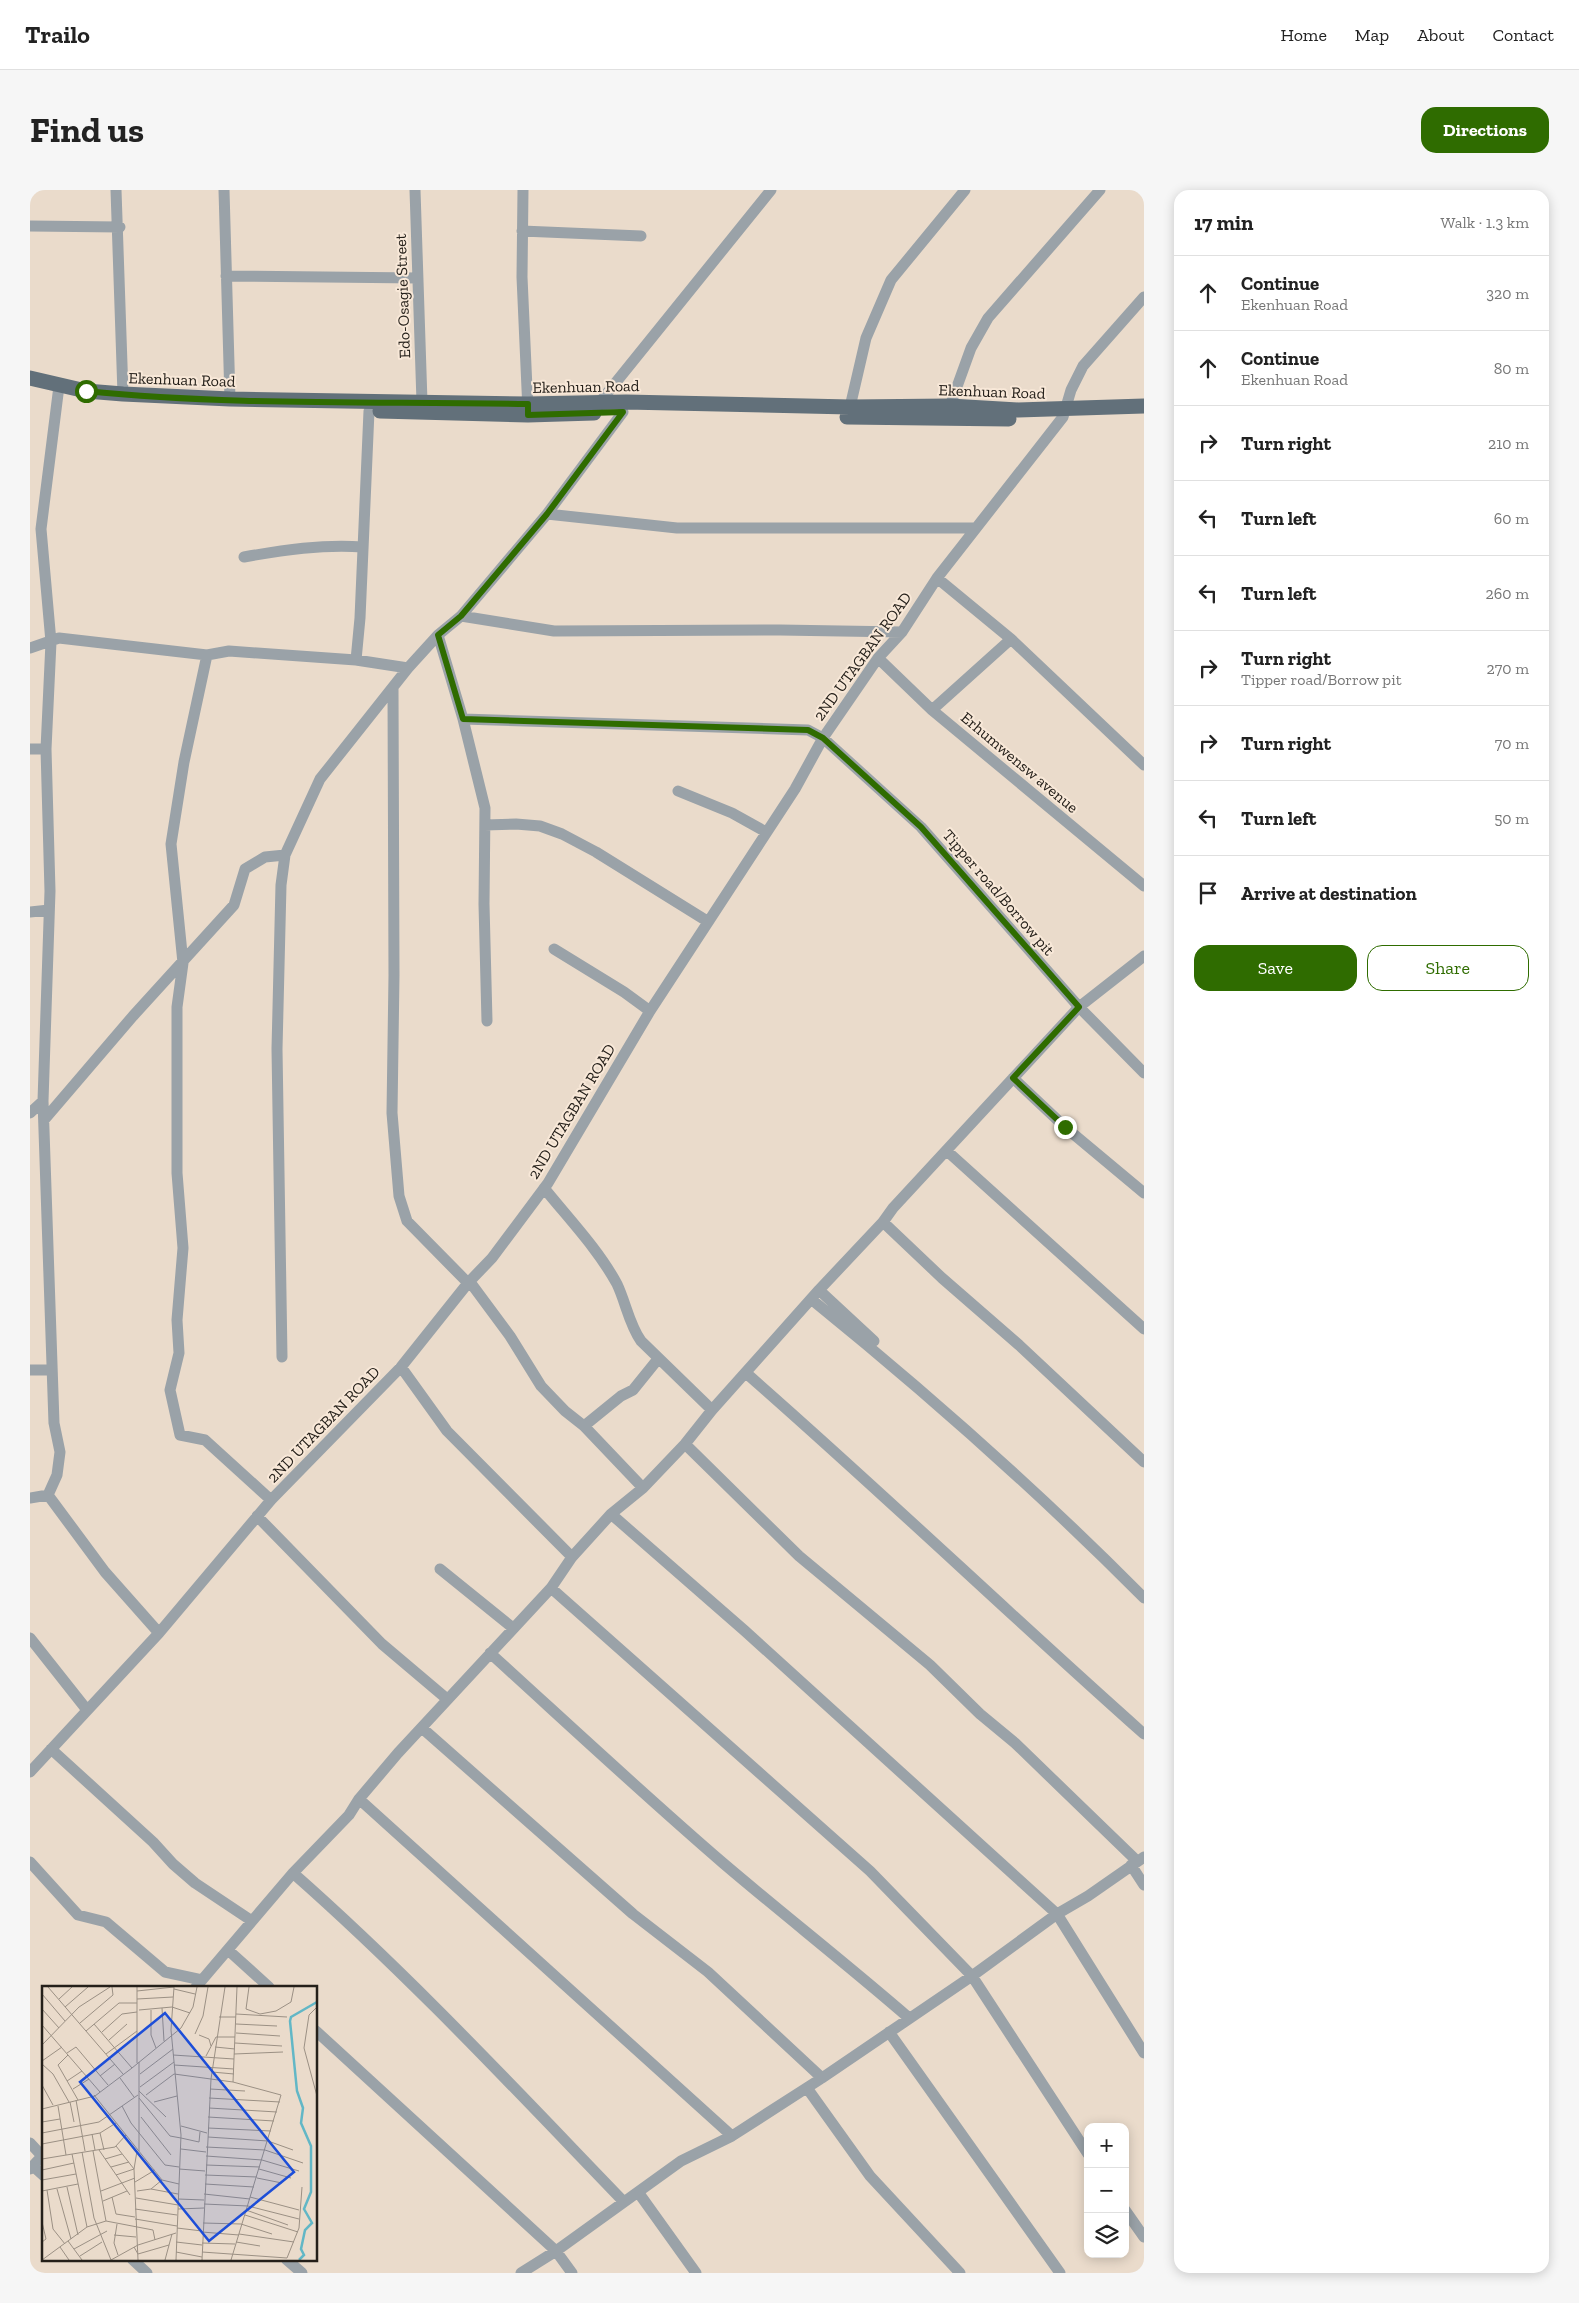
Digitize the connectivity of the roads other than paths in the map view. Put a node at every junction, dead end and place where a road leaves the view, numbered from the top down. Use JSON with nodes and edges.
{"nodes":[{"id":1,"x":116,"y":190,"type":"edge"},
{"id":2,"x":224,"y":190,"type":"edge"},
{"id":3,"x":415,"y":190,"type":"edge"},
{"id":4,"x":523,"y":190,"type":"edge"},
{"id":5,"x":771,"y":190,"type":"edge"},
{"id":6,"x":964,"y":190,"type":"edge"},
{"id":7,"x":1100,"y":190,"type":"edge"},
{"id":8,"x":30,"y":226,"type":"edge"},
{"id":9,"x":120,"y":227,"type":"dead end"},
{"id":10,"x":522,"y":231,"type":"junction"},
{"id":11,"x":641,"y":236,"type":"dead end"},
{"id":12,"x":226,"y":276,"type":"junction"},
{"id":13,"x":418,"y":278,"type":"junction"},
{"id":14,"x":1144,"y":297,"type":"edge"},
{"id":15,"x":30,"y":378,"type":"edge"},
{"id":16,"x":30,"y":387,"type":"edge"},
{"id":17,"x":58,"y":390,"type":"junction"},
{"id":18,"x":123,"y":394,"type":"junction"},
{"id":19,"x":230,"y":399,"type":"junction"},
{"id":20,"x":422,"y":402,"type":"junction"},
{"id":21,"x":600,"y":402,"type":"junction"},
{"id":22,"x":950,"y":406,"type":"junction"},
{"id":23,"x":1144,"y":406,"type":"edge"},
{"id":24,"x":850,"y":407,"type":"junction"},
{"id":25,"x":528,"y":410,"type":"junction"},
{"id":26,"x":369,"y":411,"type":"junction"},
{"id":27,"x":623,"y":412,"type":"junction"},
{"id":28,"x":1065,"y":413,"type":"junction"},
{"id":29,"x":1144,"y":414,"type":"edge"},
{"id":30,"x":547,"y":514,"type":"junction"},
{"id":31,"x":975,"y":528,"type":"junction"},
{"id":32,"x":363,"y":547,"type":"junction"},
{"id":33,"x":244,"y":557,"type":"dead end"},
{"id":34,"x":937,"y":578,"type":"junction"},
{"id":35,"x":461,"y":616,"type":"junction"},
{"id":36,"x":902,"y":632,"type":"junction"},
{"id":37,"x":438,"y":635,"type":"junction"},
{"id":38,"x":1011,"y":639,"type":"junction"},
{"id":39,"x":52,"y":642,"type":"junction"},
{"id":40,"x":30,"y":648,"type":"edge"},
{"id":41,"x":207,"y":655,"type":"junction"},
{"id":42,"x":878,"y":658,"type":"junction"},
{"id":43,"x":356,"y":660,"type":"junction"},
{"id":44,"x":408,"y":668,"type":"junction"},
{"id":45,"x":394,"y":688,"type":"junction"},
{"id":46,"x":932,"y":710,"type":"junction"},
{"id":47,"x":463,"y":719,"type":"junction"},
{"id":48,"x":823,"y":738,"type":"junction"},
{"id":49,"x":30,"y":750,"type":"edge"},
{"id":50,"x":46,"y":750,"type":"junction"},
{"id":51,"x":1144,"y":765,"type":"edge"},
{"id":52,"x":678,"y":791,"type":"dead end"},
{"id":53,"x":485,"y":825,"type":"junction"},
{"id":54,"x":766,"y":832,"type":"junction"},
{"id":55,"x":285,"y":855,"type":"junction"},
{"id":56,"x":1144,"y":886,"type":"edge"},
{"id":57,"x":49,"y":910,"type":"junction"},
{"id":58,"x":30,"y":912,"type":"edge"},
{"id":59,"x":707,"y":921,"type":"junction"},
{"id":60,"x":554,"y":949,"type":"dead end"},
{"id":61,"x":1143,"y":958,"type":"edge"},
{"id":62,"x":183,"y":963,"type":"junction"},
{"id":63,"x":1079,"y":1007,"type":"junction"},
{"id":64,"x":650,"y":1011,"type":"junction"},
{"id":65,"x":487,"y":1021,"type":"dead end"},
{"id":66,"x":1144,"y":1073,"type":"edge"},
{"id":67,"x":1013,"y":1078,"type":"junction"},
{"id":68,"x":43,"y":1101,"type":"junction"},
{"id":69,"x":30,"y":1113,"type":"edge"},
{"id":70,"x":44,"y":1120,"type":"junction"},
{"id":71,"x":947,"y":1151,"type":"junction"},
{"id":72,"x":544,"y":1188,"type":"junction"},
{"id":73,"x":1144,"y":1193,"type":"edge"},
{"id":74,"x":883,"y":1222,"type":"junction"},
{"id":75,"x":469,"y":1282,"type":"junction"},
{"id":76,"x":815,"y":1294,"type":"junction"},
{"id":77,"x":1144,"y":1329,"type":"edge"},
{"id":78,"x":282,"y":1357,"type":"dead end"},
{"id":79,"x":658,"y":1359,"type":"junction"},
{"id":80,"x":402,"y":1367,"type":"junction"},
{"id":81,"x":30,"y":1370,"type":"edge"},
{"id":82,"x":52,"y":1370,"type":"junction"},
{"id":83,"x":746,"y":1373,"type":"junction"},
{"id":84,"x":712,"y":1410,"type":"junction"},
{"id":85,"x":584,"y":1426,"type":"junction"},
{"id":86,"x":685,"y":1444,"type":"junction"},
{"id":87,"x":1144,"y":1461,"type":"edge"},
{"id":88,"x":643,"y":1488,"type":"junction"},
{"id":89,"x":48,"y":1495,"type":"junction"},
{"id":90,"x":30,"y":1498,"type":"edge"},
{"id":91,"x":271,"y":1500,"type":"junction"},
{"id":92,"x":611,"y":1514,"type":"junction"},
{"id":93,"x":257,"y":1516,"type":"junction"},
{"id":94,"x":572,"y":1558,"type":"junction"},
{"id":95,"x":440,"y":1569,"type":"dead end"},
{"id":96,"x":551,"y":1588,"type":"junction"},
{"id":97,"x":1144,"y":1588,"type":"edge"},
{"id":98,"x":1144,"y":1598,"type":"edge"},
{"id":99,"x":513,"y":1628,"type":"junction"},
{"id":100,"x":158,"y":1633,"type":"junction"},
{"id":101,"x":30,"y":1638,"type":"edge"},
{"id":102,"x":490,"y":1653,"type":"junction"},
{"id":103,"x":447,"y":1699,"type":"junction"},
{"id":104,"x":87,"y":1710,"type":"junction"},
{"id":105,"x":422,"y":1728,"type":"junction"},
{"id":106,"x":1144,"y":1734,"type":"edge"},
{"id":107,"x":51,"y":1749,"type":"junction"},
{"id":108,"x":30,"y":1772,"type":"edge"},
{"id":109,"x":360,"y":1799,"type":"junction"},
{"id":110,"x":1138,"y":1861,"type":"edge"},
{"id":111,"x":30,"y":1862,"type":"edge"},
{"id":112,"x":294,"y":1873,"type":"junction"},
{"id":113,"x":1144,"y":1885,"type":"edge"},
{"id":114,"x":1057,"y":1914,"type":"junction"},
{"id":115,"x":252,"y":1921,"type":"junction"},
{"id":116,"x":228,"y":1950,"type":"junction"},
{"id":117,"x":972,"y":1976,"type":"junction"},
{"id":118,"x":199,"y":1983,"type":"edge"},
{"id":119,"x":268,"y":1986,"type":"edge"},
{"id":120,"x":909,"y":2018,"type":"junction"},
{"id":121,"x":889,"y":2032,"type":"junction"},
{"id":122,"x":318,"y":2033,"type":"edge"},
{"id":123,"x":1144,"y":2053,"type":"edge"},
{"id":124,"x":822,"y":2078,"type":"junction"},
{"id":125,"x":807,"y":2088,"type":"junction"},
{"id":126,"x":732,"y":2136,"type":"junction"},
{"id":127,"x":30,"y":2143,"type":"edge"},
{"id":128,"x":1084,"y":2148,"type":"edge"},
{"id":129,"x":42,"y":2154,"type":"edge"},
{"id":130,"x":42,"y":2156,"type":"edge"},
{"id":131,"x":31,"y":2167,"type":"edge"},
{"id":132,"x":42,"y":2175,"type":"edge"},
{"id":133,"x":638,"y":2192,"type":"junction"},
{"id":134,"x":624,"y":2202,"type":"junction"},
{"id":135,"x":1127,"y":2213,"type":"edge"},
{"id":136,"x":1144,"y":2237,"type":"edge"},
{"id":137,"x":556,"y":2251,"type":"junction"},
{"id":138,"x":133,"y":2260,"type":"edge"},
{"id":139,"x":287,"y":2260,"type":"edge"},
{"id":140,"x":523,"y":2272,"type":"edge"},
{"id":141,"x":147,"y":2273,"type":"edge"},
{"id":142,"x":302,"y":2273,"type":"edge"},
{"id":143,"x":572,"y":2273,"type":"edge"},
{"id":144,"x":696,"y":2273,"type":"edge"},
{"id":145,"x":960,"y":2273,"type":"edge"},
{"id":146,"x":1060,"y":2273,"type":"edge"}],
"edges":[{"from":1,"to":18,"type":"street"},
{"from":2,"to":12,"type":"street"},
{"from":3,"to":13,"type":"street","name":"Edo-Osagie Street"},
{"from":4,"to":10,"type":"street"},
{"from":5,"to":21,"type":"street"},
{"from":6,"to":24,"type":"street"},
{"from":7,"to":22,"type":"street"},
{"from":8,"to":9,"type":"street"},
{"from":10,"to":11,"type":"street"},
{"from":10,"to":25,"type":"street"},
{"from":12,"to":13,"type":"street"},
{"from":12,"to":19,"type":"street"},
{"from":13,"to":20,"type":"street","name":"Edo-Osagie Street"},
{"from":14,"to":28,"type":"street"},
{"from":15,"to":17,"type":"main road","name":"Ekenhuan Road"},
{"from":16,"to":17,"type":"main road","name":"Ekenhuan Road"},
{"from":17,"to":18,"type":"main road","name":"Ekenhuan Road"},
{"from":17,"to":26,"type":"main road","name":"Ekenhuan Road"},
{"from":17,"to":39,"type":"street"},
{"from":18,"to":19,"type":"main road","name":"Ekenhuan Road"},
{"from":19,"to":20,"type":"main road","name":"Ekenhuan Road"},
{"from":20,"to":25,"type":"main road","name":"Ekenhuan Road"},
{"from":21,"to":24,"type":"main road","name":"Ekenhuan Road"},
{"from":21,"to":25,"type":"main road","name":"Ekenhuan Road"},
{"from":22,"to":24,"type":"main road","name":"Ekenhuan Road"},
{"from":22,"to":28,"type":"main road","name":"Ekenhuan Road"},
{"from":23,"to":28,"type":"main road","name":"Ekenhuan Road"},
{"from":25,"to":26,"type":"main road","name":"Ekenhuan Road"},
{"from":25,"to":27,"type":"main road","name":"Ekenhuan Road"},
{"from":26,"to":32,"type":"street"},
{"from":27,"to":28,"type":"main road","name":"Ekenhuan Road"},
{"from":27,"to":30,"type":"street"},
{"from":28,"to":29,"type":"main road","name":"Ekenhuan Road"},
{"from":28,"to":31,"type":"street","name":"2ND UTAGBAN ROAD"},
{"from":30,"to":31,"type":"street"},
{"from":30,"to":35,"type":"street"},
{"from":31,"to":34,"type":"street","name":"2ND UTAGBAN ROAD"},
{"from":32,"to":33,"type":"street"},
{"from":32,"to":43,"type":"street"},
{"from":34,"to":36,"type":"street","name":"2ND UTAGBAN ROAD"},
{"from":34,"to":38,"type":"street"},
{"from":35,"to":36,"type":"street"},
{"from":35,"to":37,"type":"street"},
{"from":36,"to":42,"type":"street","name":"2ND UTAGBAN ROAD"},
{"from":37,"to":44,"type":"street"},
{"from":37,"to":47,"type":"street"},
{"from":38,"to":46,"type":"street"},
{"from":38,"to":51,"type":"street"},
{"from":39,"to":40,"type":"street"},
{"from":39,"to":41,"type":"street"},
{"from":39,"to":50,"type":"street"},
{"from":41,"to":43,"type":"street"},
{"from":41,"to":62,"type":"street"},
{"from":42,"to":46,"type":"street","name":"Erhumwensw avenue"},
{"from":42,"to":48,"type":"street","name":"2ND UTAGBAN ROAD"},
{"from":43,"to":44,"type":"street"},
{"from":44,"to":45,"type":"street"},
{"from":45,"to":55,"type":"street"},
{"from":45,"to":75,"type":"street"},
{"from":46,"to":56,"type":"street","name":"Erhumwensw avenue"},
{"from":47,"to":48,"type":"street"},
{"from":47,"to":53,"type":"street"},
{"from":48,"to":54,"type":"street","name":"2ND UTAGBAN ROAD"},
{"from":48,"to":63,"type":"street","name":"Tipper road/Borrow pit"},
{"from":49,"to":50,"type":"street"},
{"from":50,"to":57,"type":"street"},
{"from":52,"to":54,"type":"street"},
{"from":53,"to":59,"type":"street"},
{"from":53,"to":65,"type":"street"},
{"from":54,"to":59,"type":"street","name":"2ND UTAGBAN ROAD"},
{"from":55,"to":62,"type":"street"},
{"from":55,"to":78,"type":"street"},
{"from":57,"to":58,"type":"street"},
{"from":57,"to":68,"type":"street"},
{"from":59,"to":64,"type":"street","name":"2ND UTAGBAN ROAD"},
{"from":60,"to":64,"type":"street"},
{"from":61,"to":63,"type":"street"},
{"from":62,"to":70,"type":"street"},
{"from":62,"to":91,"type":"street"},
{"from":63,"to":66,"type":"street","name":"Tipper road/Borrow pit"},
{"from":63,"to":67,"type":"street"},
{"from":64,"to":72,"type":"street","name":"2ND UTAGBAN ROAD"},
{"from":67,"to":71,"type":"street"},
{"from":67,"to":73,"type":"street"},
{"from":68,"to":69,"type":"street"},
{"from":68,"to":70,"type":"street"},
{"from":70,"to":82,"type":"street"},
{"from":71,"to":74,"type":"street"},
{"from":71,"to":77,"type":"street"},
{"from":72,"to":75,"type":"street","name":"2ND UTAGBAN ROAD"},
{"from":72,"to":79,"type":"street"},
{"from":74,"to":76,"type":"street"},
{"from":74,"to":87,"type":"street"},
{"from":75,"to":80,"type":"street","name":"2ND UTAGBAN ROAD"},
{"from":75,"to":85,"type":"street"},
{"from":76,"to":83,"type":"street"},
{"from":76,"to":97,"type":"street"},
{"from":76,"to":98,"type":"street"},
{"from":79,"to":84,"type":"street"},
{"from":79,"to":85,"type":"street"},
{"from":80,"to":91,"type":"street","name":"2ND UTAGBAN ROAD"},
{"from":80,"to":94,"type":"street"},
{"from":81,"to":82,"type":"street"},
{"from":82,"to":89,"type":"street"},
{"from":83,"to":84,"type":"street"},
{"from":83,"to":106,"type":"street"},
{"from":84,"to":86,"type":"street"},
{"from":85,"to":88,"type":"street"},
{"from":86,"to":88,"type":"street"},
{"from":86,"to":110,"type":"street"},
{"from":88,"to":92,"type":"street"},
{"from":89,"to":90,"type":"street"},
{"from":89,"to":100,"type":"street"},
{"from":91,"to":93,"type":"street","name":"2ND UTAGBAN ROAD"},
{"from":92,"to":94,"type":"street"},
{"from":92,"to":114,"type":"street"},
{"from":93,"to":100,"type":"street","name":"2ND UTAGBAN ROAD"},
{"from":93,"to":103,"type":"street"},
{"from":94,"to":96,"type":"street"},
{"from":95,"to":99,"type":"street"},
{"from":96,"to":99,"type":"street"},
{"from":96,"to":117,"type":"street"},
{"from":99,"to":102,"type":"street"},
{"from":100,"to":104,"type":"street","name":"2ND UTAGBAN ROAD"},
{"from":101,"to":104,"type":"street"},
{"from":102,"to":103,"type":"street"},
{"from":102,"to":120,"type":"street"},
{"from":103,"to":105,"type":"street"},
{"from":104,"to":107,"type":"street","name":"2ND UTAGBAN ROAD"},
{"from":105,"to":109,"type":"street"},
{"from":105,"to":124,"type":"street"},
{"from":107,"to":108,"type":"street","name":"2ND UTAGBAN ROAD"},
{"from":107,"to":115,"type":"street"},
{"from":109,"to":112,"type":"street"},
{"from":109,"to":126,"type":"street"},
{"from":110,"to":113,"type":"street"},
{"from":110,"to":114,"type":"street"},
{"from":111,"to":118,"type":"street"},
{"from":112,"to":115,"type":"street"},
{"from":112,"to":134,"type":"street"},
{"from":114,"to":117,"type":"street"},
{"from":114,"to":123,"type":"street"},
{"from":115,"to":116,"type":"street"},
{"from":116,"to":118,"type":"street"},
{"from":116,"to":119,"type":"street"},
{"from":117,"to":120,"type":"street"},
{"from":117,"to":128,"type":"street"},
{"from":120,"to":121,"type":"street"},
{"from":121,"to":124,"type":"street"},
{"from":121,"to":146,"type":"street"},
{"from":122,"to":137,"type":"street"},
{"from":124,"to":125,"type":"street"},
{"from":125,"to":126,"type":"street"},
{"from":125,"to":145,"type":"street"},
{"from":126,"to":133,"type":"street"},
{"from":127,"to":129,"type":"street"},
{"from":130,"to":131,"type":"street"},
{"from":131,"to":132,"type":"street"},
{"from":133,"to":134,"type":"street"},
{"from":133,"to":144,"type":"street"},
{"from":134,"to":137,"type":"street"},
{"from":135,"to":136,"type":"street"},
{"from":137,"to":140,"type":"street"},
{"from":137,"to":143,"type":"street"},
{"from":138,"to":141,"type":"street"},
{"from":139,"to":142,"type":"street"}]}
